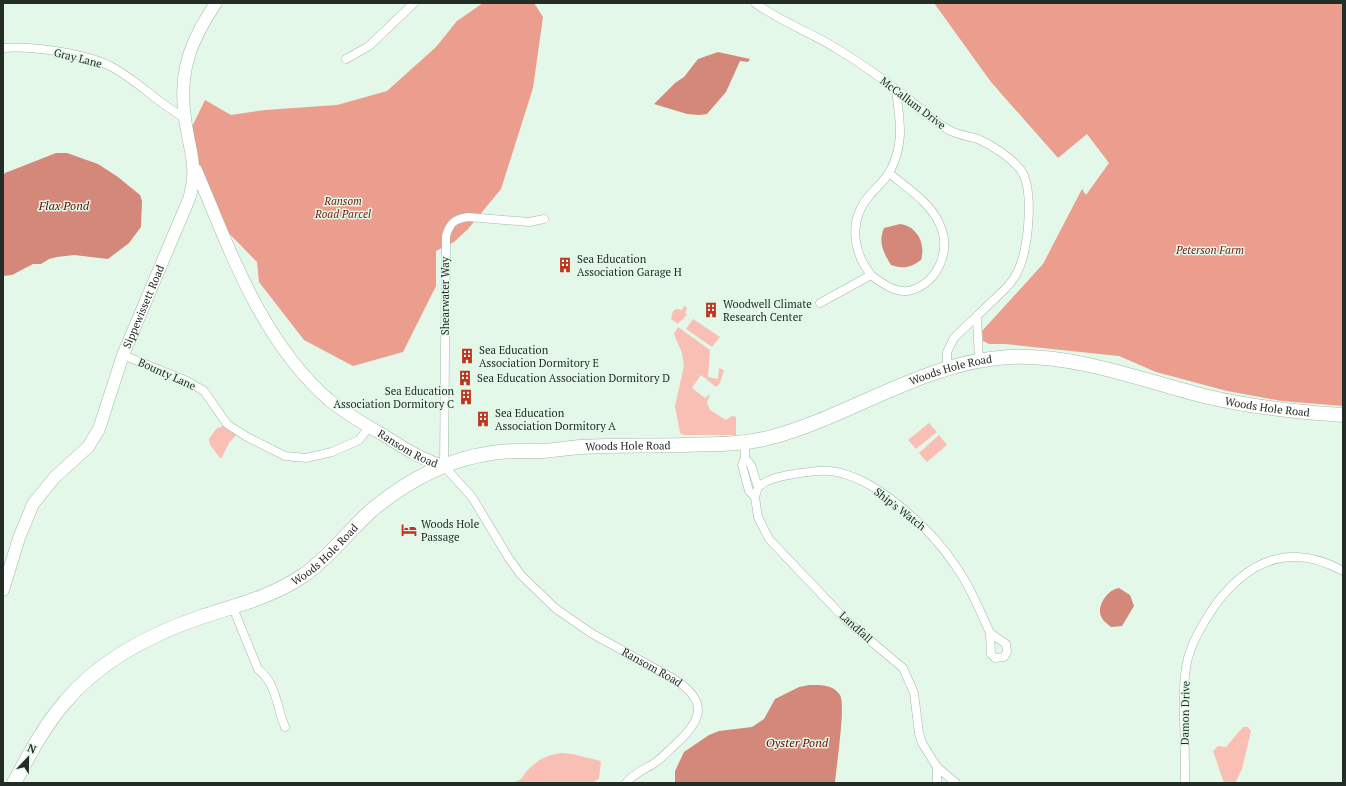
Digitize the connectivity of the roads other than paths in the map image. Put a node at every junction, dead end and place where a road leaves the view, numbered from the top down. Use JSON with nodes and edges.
{"nodes":[{"id":1,"x":216,"y":3,"type":"edge"},
{"id":2,"x":414,"y":3,"type":"edge"},
{"id":3,"x":756,"y":3,"type":"edge"},
{"id":4,"x":3,"y":48,"type":"edge"},
{"id":5,"x":346,"y":59,"type":"dead end"},
{"id":6,"x":896,"y":90,"type":"junction"},
{"id":7,"x":185,"y":118,"type":"junction"},
{"id":8,"x":195,"y":167,"type":"junction"},
{"id":9,"x":889,"y":173,"type":"junction"},
{"id":10,"x":544,"y":219,"type":"dead end"},
{"id":11,"x":871,"y":275,"type":"junction"},
{"id":12,"x":820,"y":303,"type":"dead end"},
{"id":13,"x":977,"y":316,"type":"junction"},
{"id":14,"x":123,"y":355,"type":"junction"},
{"id":15,"x":979,"y":361,"type":"junction"},
{"id":16,"x":947,"y":367,"type":"junction"},
{"id":17,"x":1343,"y":415,"type":"edge"},
{"id":18,"x":369,"y":427,"type":"junction"},
{"id":19,"x":745,"y":443,"type":"junction"},
{"id":20,"x":746,"y":458,"type":"junction"},
{"id":21,"x":444,"y":466,"type":"junction"},
{"id":22,"x":758,"y":487,"type":"junction"},
{"id":23,"x":755,"y":497,"type":"junction"},
{"id":24,"x":1343,"y":571,"type":"edge"},
{"id":25,"x":3,"y":590,"type":"edge"},
{"id":26,"x":233,"y":608,"type":"junction"},
{"id":27,"x":990,"y":633,"type":"dead end"},
{"id":28,"x":285,"y":727,"type":"dead end"},
{"id":29,"x":937,"y":767,"type":"junction"},
{"id":30,"x":14,"y":783,"type":"edge"},
{"id":31,"x":626,"y":783,"type":"edge"},
{"id":32,"x":937,"y":783,"type":"edge"},
{"id":33,"x":956,"y":783,"type":"edge"},
{"id":34,"x":1185,"y":783,"type":"edge"}],
"edges":[{"from":1,"to":7,"type":"main road","name":"Sippewissett Road"},
{"from":2,"to":5,"type":"street"},
{"from":3,"to":6,"type":"street","name":"McCallum Drive"},
{"from":4,"to":7,"type":"street","name":"Gray Lane"},
{"from":6,"to":9,"type":"street"},
{"from":6,"to":13,"type":"street","name":"McCallum Drive"},
{"from":7,"to":8,"type":"main road","name":"Sippewissett Road"},
{"from":8,"to":14,"type":"main road","name":"Sippewissett Road"},
{"from":8,"to":18,"type":"main road","name":"Ransom Road"},
{"from":9,"to":11,"type":"street"},
{"from":9,"to":11,"type":"street"},
{"from":10,"to":21,"type":"street","name":"Shearwater Way"},
{"from":11,"to":12,"type":"street"},
{"from":13,"to":15,"type":"street"},
{"from":13,"to":16,"type":"street","name":"McCallum Drive"},
{"from":14,"to":18,"type":"street","name":"Bounty Lane"},
{"from":14,"to":25,"type":"main road","name":"Sippewissett Road"},
{"from":15,"to":16,"type":"highway","name":"Woods Hole Road"},
{"from":15,"to":17,"type":"highway","name":"Woods Hole Road"},
{"from":16,"to":19,"type":"highway","name":"Woods Hole Road"},
{"from":18,"to":21,"type":"main road","name":"Ransom Road"},
{"from":19,"to":20,"type":"street","name":"Landfall"},
{"from":19,"to":21,"type":"highway","name":"Woods Hole Road"},
{"from":20,"to":22,"type":"street","name":"Landfall"},
{"from":20,"to":23,"type":"street","name":"Landfall"},
{"from":21,"to":26,"type":"highway","name":"Woods Hole Road"},
{"from":21,"to":31,"type":"street","name":"Ransom Road"},
{"from":22,"to":23,"type":"street","name":"Landfall"},
{"from":22,"to":27,"type":"street","name":"Ship's Watch"},
{"from":23,"to":29,"type":"street","name":"Landfall"},
{"from":24,"to":34,"type":"street","name":"Damon Drive"},
{"from":26,"to":28,"type":"street"},
{"from":26,"to":30,"type":"highway","name":"Woods Hole Road"},
{"from":29,"to":32,"type":"street"},
{"from":29,"to":33,"type":"street","name":"Landfall"}]}
